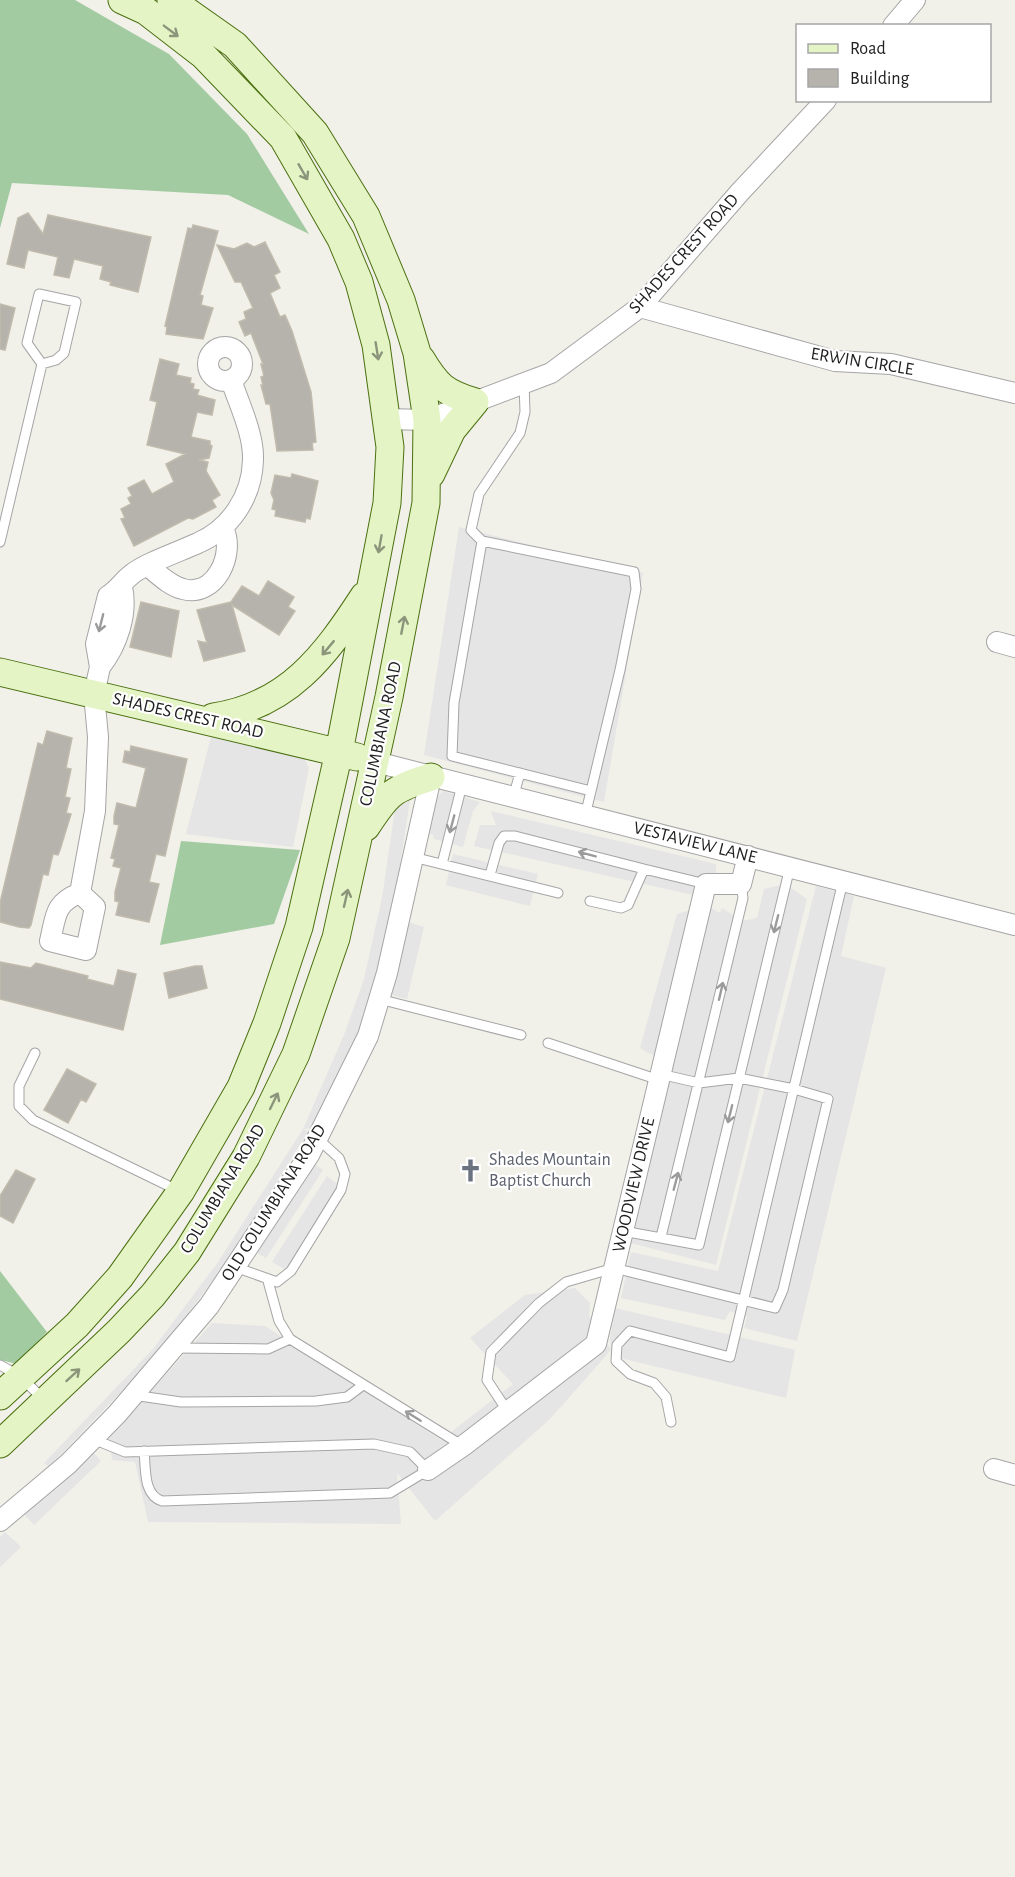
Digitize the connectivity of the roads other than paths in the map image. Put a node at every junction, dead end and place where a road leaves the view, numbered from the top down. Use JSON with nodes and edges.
{"nodes":[{"id":1,"x":122,"y":0,"type":"edge"},
{"id":2,"x":171,"y":0,"type":"edge"},
{"id":3,"x":915,"y":0,"type":"edge"},
{"id":4,"x":895,"y":24,"type":"edge"},
{"id":5,"x":824,"y":102,"type":"edge"},
{"id":6,"x":640,"y":307,"type":"junction"},
{"id":7,"x":417,"y":353,"type":"junction"},
{"id":8,"x":42,"y":364,"type":"junction"},
{"id":9,"x":231,"y":380,"type":"dead end"},
{"id":10,"x":524,"y":383,"type":"junction"},
{"id":11,"x":1015,"y":393,"type":"edge"},
{"id":12,"x":475,"y":402,"type":"junction"},
{"id":13,"x":386,"y":419,"type":"junction"},
{"id":14,"x":427,"y":420,"type":"junction"},
{"id":15,"x":427,"y":483,"type":"junction"},
{"id":16,"x":223,"y":528,"type":"junction"},
{"id":17,"x":482,"y":541,"type":"junction"},
{"id":18,"x":0,"y":542,"type":"edge"},
{"id":19,"x":148,"y":566,"type":"junction"},
{"id":20,"x":373,"y":583,"type":"junction"},
{"id":21,"x":0,"y":672,"type":"edge"},
{"id":22,"x":94,"y":694,"type":"junction"},
{"id":23,"x":203,"y":718,"type":"junction"},
{"id":24,"x":339,"y":752,"type":"junction"},
{"id":25,"x":376,"y":762,"type":"junction"},
{"id":26,"x":448,"y":773,"type":"junction"},
{"id":27,"x":519,"y":773,"type":"junction"},
{"id":28,"x":591,"y":790,"type":"junction"},
{"id":29,"x":513,"y":798,"type":"junction"},
{"id":30,"x":585,"y":816,"type":"junction"},
{"id":31,"x":359,"y":838,"type":"junction"},
{"id":32,"x":748,"y":856,"type":"junction"},
{"id":33,"x":413,"y":857,"type":"junction"},
{"id":34,"x":442,"y":864,"type":"junction"},
{"id":35,"x":790,"y":867,"type":"junction"},
{"id":36,"x":644,"y":869,"type":"junction"},
{"id":37,"x":490,"y":875,"type":"junction"},
{"id":38,"x":843,"y":881,"type":"junction"},
{"id":39,"x":706,"y":884,"type":"junction"},
{"id":40,"x":742,"y":891,"type":"junction"},
{"id":41,"x":80,"y":893,"type":"dead end"},
{"id":42,"x":558,"y":893,"type":"dead end"},
{"id":43,"x":590,"y":901,"type":"dead end"},
{"id":44,"x":1015,"y":925,"type":"edge"},
{"id":45,"x":299,"y":927,"type":"junction"},
{"id":46,"x":336,"y":938,"type":"junction"},
{"id":47,"x":379,"y":999,"type":"junction"},
{"id":48,"x":521,"y":1035,"type":"dead end"},
{"id":49,"x":548,"y":1043,"type":"dead end"},
{"id":50,"x":35,"y":1053,"type":"dead end"},
{"id":51,"x":660,"y":1077,"type":"junction"},
{"id":52,"x":739,"y":1078,"type":"junction"},
{"id":53,"x":699,"y":1083,"type":"junction"},
{"id":54,"x":794,"y":1089,"type":"junction"},
{"id":55,"x":317,"y":1138,"type":"junction"},
{"id":56,"x":181,"y":1191,"type":"junction"},
{"id":57,"x":214,"y":1212,"type":"junction"},
{"id":58,"x":623,"y":1231,"type":"junction"},
{"id":59,"x":661,"y":1237,"type":"junction"},
{"id":60,"x":234,"y":1267,"type":"junction"},
{"id":61,"x":614,"y":1268,"type":"junction"},
{"id":62,"x":268,"y":1281,"type":"junction"},
{"id":63,"x":743,"y":1302,"type":"junction"},
{"id":64,"x":290,"y":1339,"type":"junction"},
{"id":65,"x":173,"y":1348,"type":"junction"},
{"id":66,"x":11,"y":1371,"type":"edge"},
{"id":67,"x":363,"y":1385,"type":"junction"},
{"id":68,"x":133,"y":1395,"type":"junction"},
{"id":69,"x":0,"y":1396,"type":"edge"},
{"id":70,"x":45,"y":1401,"type":"junction"},
{"id":71,"x":508,"y":1412,"type":"junction"},
{"id":72,"x":671,"y":1422,"type":"dead end"},
{"id":73,"x":93,"y":1438,"type":"junction"},
{"id":74,"x":0,"y":1444,"type":"edge"},
{"id":75,"x":463,"y":1446,"type":"junction"},
{"id":76,"x":144,"y":1451,"type":"junction"},
{"id":77,"x":994,"y":1469,"type":"dead end"},
{"id":78,"x":428,"y":1470,"type":"junction"},
{"id":79,"x":1015,"y":1475,"type":"edge"},
{"id":80,"x":0,"y":1521,"type":"edge"}],
"edges":[{"from":1,"to":13,"type":"main road","name":"COLUMBIANA ROAD","one_way":true},
{"from":2,"to":7,"type":"main road","name":"COLUMBIANA ROAD"},
{"from":3,"to":4,"type":"street"},
{"from":5,"to":6,"type":"street","name":"SHADES CREST ROAD"},
{"from":6,"to":10,"type":"street","name":"SHADES CREST ROAD"},
{"from":6,"to":11,"type":"street","name":"ERWIN CIRCLE"},
{"from":7,"to":12,"type":"main road"},
{"from":7,"to":14,"type":"main road","name":"COLUMBIANA ROAD"},
{"from":8,"to":8,"type":"lane"},
{"from":8,"to":18,"type":"lane"},
{"from":9,"to":16,"type":"street"},
{"from":10,"to":12,"type":"street","name":"SHADES CREST ROAD"},
{"from":10,"to":17,"type":"lane"},
{"from":12,"to":14,"type":"street","name":"SHADES CREST ROAD"},
{"from":12,"to":15,"type":"main road"},
{"from":13,"to":14,"type":"street","name":"SHADES CREST ROAD"},
{"from":13,"to":20,"type":"main road","name":"COLUMBIANA ROAD","one_way":true},
{"from":14,"to":15,"type":"main road","name":"COLUMBIANA ROAD"},
{"from":25,"to":15,"type":"main road","name":"COLUMBIANA ROAD","one_way":true},
{"from":16,"to":19,"type":"street"},
{"from":16,"to":19,"type":"street"},
{"from":17,"to":26,"type":"lane"},
{"from":17,"to":28,"type":"lane"},
{"from":19,"to":22,"type":"street"},
{"from":20,"to":23,"type":"main road","one_way":true},
{"from":20,"to":24,"type":"main road","name":"COLUMBIANA ROAD"},
{"from":21,"to":22,"type":"main road","name":"SHADES CREST ROAD"},
{"from":22,"to":23,"type":"main road","name":"SHADES CREST ROAD"},
{"from":22,"to":41,"type":"street"},
{"from":23,"to":24,"type":"main road","name":"SHADES CREST ROAD"},
{"from":24,"to":25,"type":"main road","name":"SHADES CREST ROAD"},
{"from":24,"to":45,"type":"main road","name":"COLUMBIANA ROAD"},
{"from":25,"to":26,"type":"street","name":"VESTAVIEW LANE"},
{"from":25,"to":31,"type":"main road","name":"COLUMBIANA ROAD"},
{"from":26,"to":27,"type":"lane"},
{"from":26,"to":29,"type":"street","name":"VESTAVIEW LANE"},
{"from":26,"to":31,"type":"main road"},
{"from":26,"to":33,"type":"street","name":"OLD COLUMBIANA ROAD"},
{"from":26,"to":34,"type":"lane","one_way":true},
{"from":27,"to":28,"type":"lane"},
{"from":27,"to":29,"type":"lane"},
{"from":28,"to":30,"type":"lane"},
{"from":29,"to":30,"type":"street","name":"VESTAVIEW LANE"},
{"from":30,"to":32,"type":"street","name":"VESTAVIEW LANE"},
{"from":46,"to":31,"type":"main road","name":"COLUMBIANA ROAD","one_way":true},
{"from":32,"to":35,"type":"street","name":"VESTAVIEW LANE"},
{"from":32,"to":40,"type":"street"},
{"from":33,"to":34,"type":"lane"},
{"from":33,"to":47,"type":"street","name":"OLD COLUMBIANA ROAD"},
{"from":34,"to":37,"type":"lane"},
{"from":35,"to":38,"type":"street","name":"VESTAVIEW LANE"},
{"from":35,"to":52,"type":"lane","one_way":true},
{"from":36,"to":37,"type":"lane","one_way":true},
{"from":36,"to":39,"type":"lane"},
{"from":36,"to":43,"type":"lane"},
{"from":37,"to":42,"type":"lane"},
{"from":38,"to":44,"type":"street","name":"VESTAVIEW LANE"},
{"from":38,"to":54,"type":"lane"},
{"from":39,"to":40,"type":"street"},
{"from":39,"to":51,"type":"street","name":"WOODVIEW DRIVE"},
{"from":53,"to":40,"type":"lane","one_way":true},
{"from":45,"to":46,"type":"main road"},
{"from":45,"to":56,"type":"main road","name":"COLUMBIANA ROAD"},
{"from":57,"to":46,"type":"main road","name":"COLUMBIANA ROAD","one_way":true},
{"from":47,"to":48,"type":"lane"},
{"from":47,"to":55,"type":"street","name":"OLD COLUMBIANA ROAD"},
{"from":49,"to":51,"type":"lane"},
{"from":50,"to":56,"type":"lane"},
{"from":51,"to":53,"type":"lane"},
{"from":51,"to":58,"type":"street","name":"WOODVIEW DRIVE"},
{"from":52,"to":53,"type":"lane"},
{"from":52,"to":54,"type":"lane"},
{"from":52,"to":59,"type":"lane","one_way":true},
{"from":59,"to":53,"type":"lane","one_way":true},
{"from":54,"to":63,"type":"lane"},
{"from":54,"to":63,"type":"lane"},
{"from":55,"to":60,"type":"street","name":"OLD COLUMBIANA ROAD"},
{"from":55,"to":62,"type":"lane"},
{"from":56,"to":57,"type":"main road"},
{"from":56,"to":66,"type":"main road","name":"COLUMBIANA ROAD"},
{"from":70,"to":57,"type":"main road","name":"COLUMBIANA ROAD","one_way":true},
{"from":58,"to":59,"type":"lane"},
{"from":58,"to":61,"type":"street","name":"WOODVIEW DRIVE"},
{"from":60,"to":62,"type":"lane"},
{"from":60,"to":65,"type":"street","name":"OLD COLUMBIANA ROAD"},
{"from":61,"to":63,"type":"lane"},
{"from":61,"to":71,"type":"street","name":"WOODVIEW DRIVE"},
{"from":61,"to":71,"type":"lane"},
{"from":62,"to":64,"type":"lane"},
{"from":63,"to":72,"type":"lane"},
{"from":64,"to":65,"type":"lane"},
{"from":64,"to":67,"type":"lane"},
{"from":65,"to":68,"type":"street","name":"OLD COLUMBIANA ROAD"},
{"from":66,"to":69,"type":"main road","name":"COLUMBIANA ROAD"},
{"from":66,"to":70,"type":"lane"},
{"from":67,"to":68,"type":"lane"},
{"from":75,"to":67,"type":"lane","one_way":true},
{"from":68,"to":73,"type":"street","name":"OLD COLUMBIANA ROAD"},
{"from":70,"to":74,"type":"main road","name":"COLUMBIANA ROAD"},
{"from":71,"to":75,"type":"street","name":"WOODVIEW DRIVE"},
{"from":73,"to":76,"type":"lane"},
{"from":73,"to":80,"type":"street","name":"OLD COLUMBIANA ROAD"},
{"from":75,"to":78,"type":"street","name":"WOODVIEW DRIVE"},
{"from":76,"to":78,"type":"lane"},
{"from":76,"to":78,"type":"lane"},
{"from":77,"to":79,"type":"street"}]}
